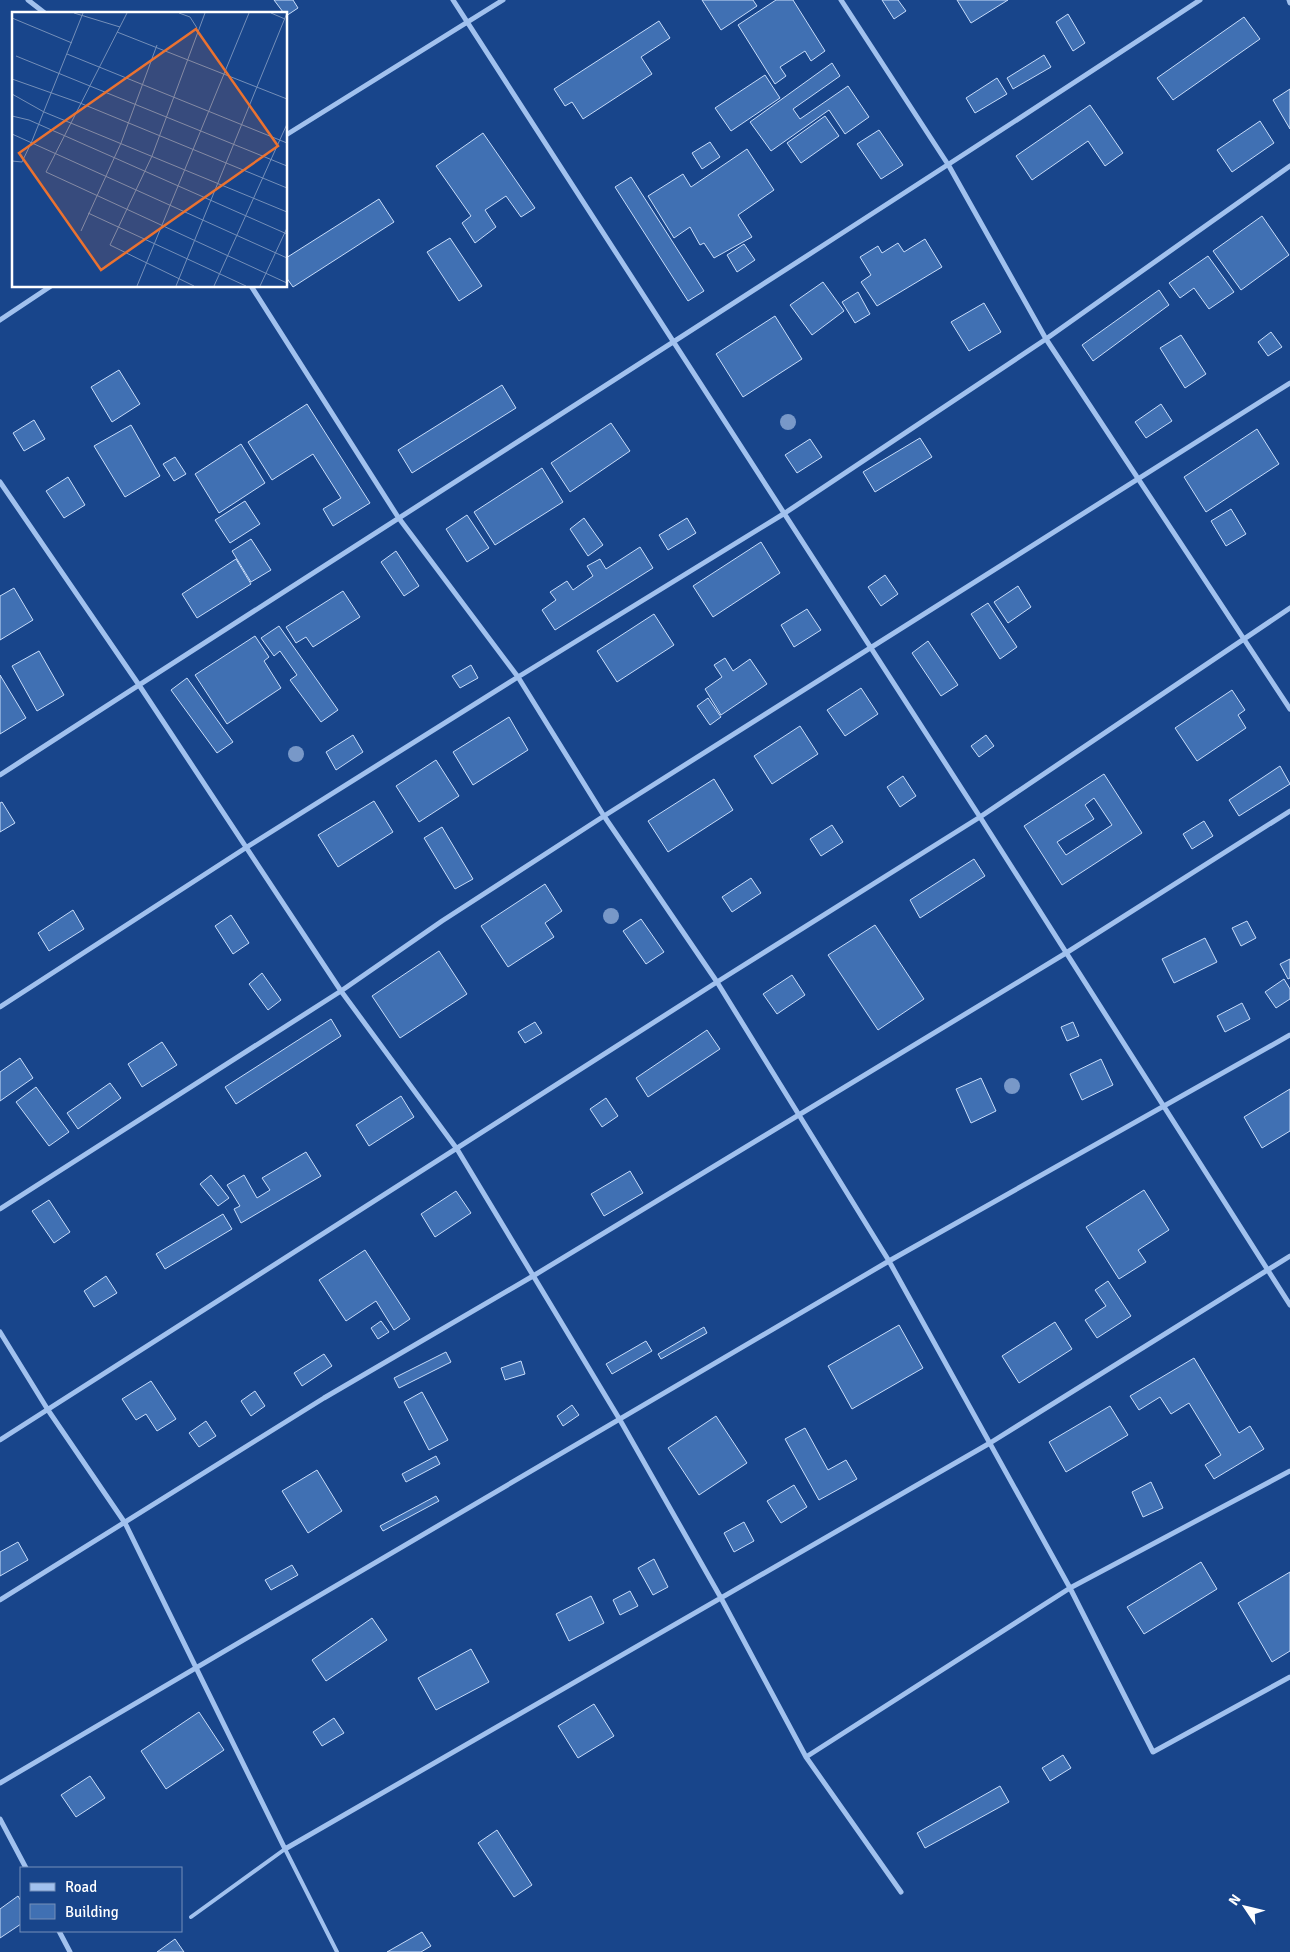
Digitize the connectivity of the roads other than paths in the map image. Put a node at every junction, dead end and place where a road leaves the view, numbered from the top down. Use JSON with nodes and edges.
{"nodes":[{"id":1,"x":28,"y":0,"type":"edge"},
{"id":2,"x":453,"y":0,"type":"edge"},
{"id":3,"x":503,"y":0,"type":"edge"},
{"id":4,"x":841,"y":0,"type":"edge"},
{"id":5,"x":1200,"y":0,"type":"edge"},
{"id":6,"x":43,"y":12,"type":"edge"},
{"id":7,"x":468,"y":23,"type":"junction"},
{"id":8,"x":288,"y":134,"type":"edge"},
{"id":9,"x":949,"y":166,"type":"junction"},
{"id":10,"x":1290,"y":166,"type":"edge"},
{"id":11,"x":48,"y":288,"type":"edge"},
{"id":12,"x":252,"y":288,"type":"edge"},
{"id":13,"x":0,"y":320,"type":"edge"},
{"id":14,"x":1046,"y":339,"type":"junction"},
{"id":15,"x":674,"y":341,"type":"junction"},
{"id":16,"x":1290,"y":383,"type":"edge"},
{"id":17,"x":1138,"y":478,"type":"junction"},
{"id":18,"x":0,"y":482,"type":"edge"},
{"id":19,"x":785,"y":514,"type":"junction"},
{"id":20,"x":398,"y":517,"type":"junction"},
{"id":21,"x":1290,"y":608,"type":"edge"},
{"id":22,"x":1243,"y":638,"type":"junction"},
{"id":23,"x":871,"y":647,"type":"junction"},
{"id":24,"x":518,"y":677,"type":"junction"},
{"id":25,"x":139,"y":685,"type":"junction"},
{"id":26,"x":1290,"y":709,"type":"edge"},
{"id":27,"x":0,"y":775,"type":"edge"},
{"id":28,"x":1290,"y":811,"type":"edge"},
{"id":29,"x":604,"y":816,"type":"junction"},
{"id":30,"x":980,"y":818,"type":"junction"},
{"id":31,"x":247,"y":848,"type":"junction"},
{"id":32,"x":1066,"y":952,"type":"junction"},
{"id":33,"x":717,"y":982,"type":"junction"},
{"id":34,"x":341,"y":990,"type":"junction"},
{"id":35,"x":0,"y":1007,"type":"edge"},
{"id":36,"x":1290,"y":1036,"type":"edge"},
{"id":37,"x":1164,"y":1107,"type":"junction"},
{"id":38,"x":799,"y":1115,"type":"junction"},
{"id":39,"x":457,"y":1149,"type":"junction"},
{"id":40,"x":0,"y":1209,"type":"edge"},
{"id":41,"x":1290,"y":1256,"type":"edge"},
{"id":42,"x":888,"y":1261,"type":"junction"},
{"id":43,"x":1268,"y":1270,"type":"junction"},
{"id":44,"x":533,"y":1276,"type":"junction"},
{"id":45,"x":1290,"y":1305,"type":"edge"},
{"id":46,"x":0,"y":1332,"type":"edge"},
{"id":47,"x":48,"y":1410,"type":"junction"},
{"id":48,"x":620,"y":1420,"type":"junction"},
{"id":49,"x":0,"y":1440,"type":"edge"},
{"id":50,"x":990,"y":1443,"type":"junction"},
{"id":51,"x":1290,"y":1471,"type":"edge"},
{"id":52,"x":125,"y":1523,"type":"junction"},
{"id":53,"x":1070,"y":1588,"type":"junction"},
{"id":54,"x":721,"y":1598,"type":"junction"},
{"id":55,"x":0,"y":1600,"type":"edge"},
{"id":56,"x":197,"y":1666,"type":"junction"},
{"id":57,"x":1290,"y":1677,"type":"edge"},
{"id":58,"x":806,"y":1757,"type":"junction"},
{"id":59,"x":0,"y":1783,"type":"edge"},
{"id":60,"x":0,"y":1819,"type":"edge"},
{"id":61,"x":285,"y":1849,"type":"junction"},
{"id":62,"x":25,"y":1867,"type":"edge"},
{"id":63,"x":901,"y":1892,"type":"dead end"},
{"id":64,"x":191,"y":1917,"type":"dead end"},
{"id":65,"x":60,"y":1932,"type":"edge"},
{"id":66,"x":70,"y":1952,"type":"edge"},
{"id":67,"x":337,"y":1952,"type":"edge"}],
"edges":[{"from":1,"to":6,"type":"street"},
{"from":2,"to":7,"type":"street"},
{"from":3,"to":7,"type":"street"},
{"from":4,"to":9,"type":"street"},
{"from":5,"to":9,"type":"street"},
{"from":7,"to":8,"type":"street"},
{"from":7,"to":15,"type":"street"},
{"from":9,"to":14,"type":"street"},
{"from":9,"to":15,"type":"street"},
{"from":10,"to":14,"type":"street"},
{"from":11,"to":13,"type":"street"},
{"from":12,"to":20,"type":"street"},
{"from":14,"to":17,"type":"street"},
{"from":14,"to":19,"type":"street"},
{"from":15,"to":19,"type":"street"},
{"from":15,"to":20,"type":"street"},
{"from":16,"to":17,"type":"street"},
{"from":17,"to":22,"type":"street"},
{"from":17,"to":23,"type":"street"},
{"from":18,"to":25,"type":"street"},
{"from":19,"to":23,"type":"street"},
{"from":19,"to":24,"type":"street"},
{"from":20,"to":24,"type":"street"},
{"from":20,"to":25,"type":"street"},
{"from":21,"to":22,"type":"street"},
{"from":22,"to":26,"type":"street"},
{"from":22,"to":30,"type":"street"},
{"from":23,"to":29,"type":"street"},
{"from":23,"to":30,"type":"street"},
{"from":24,"to":29,"type":"street"},
{"from":24,"to":31,"type":"street"},
{"from":25,"to":27,"type":"street"},
{"from":25,"to":31,"type":"street"},
{"from":28,"to":32,"type":"street"},
{"from":29,"to":33,"type":"street"},
{"from":29,"to":34,"type":"street"},
{"from":30,"to":32,"type":"street"},
{"from":30,"to":33,"type":"street"},
{"from":31,"to":34,"type":"street"},
{"from":31,"to":35,"type":"street"},
{"from":32,"to":37,"type":"street"},
{"from":32,"to":38,"type":"street"},
{"from":33,"to":38,"type":"street"},
{"from":33,"to":39,"type":"street"},
{"from":34,"to":39,"type":"street"},
{"from":34,"to":40,"type":"street"},
{"from":36,"to":37,"type":"street"},
{"from":37,"to":42,"type":"street"},
{"from":37,"to":43,"type":"street"},
{"from":38,"to":42,"type":"street"},
{"from":38,"to":44,"type":"street"},
{"from":39,"to":44,"type":"street"},
{"from":39,"to":47,"type":"street"},
{"from":41,"to":43,"type":"street"},
{"from":42,"to":48,"type":"street"},
{"from":42,"to":50,"type":"street"},
{"from":43,"to":45,"type":"street"},
{"from":43,"to":50,"type":"street"},
{"from":44,"to":48,"type":"street"},
{"from":44,"to":52,"type":"street"},
{"from":46,"to":47,"type":"street"},
{"from":47,"to":49,"type":"street"},
{"from":47,"to":52,"type":"street"},
{"from":48,"to":54,"type":"street"},
{"from":48,"to":56,"type":"street"},
{"from":50,"to":53,"type":"street"},
{"from":50,"to":54,"type":"street"},
{"from":51,"to":53,"type":"street"},
{"from":52,"to":55,"type":"street"},
{"from":52,"to":56,"type":"street"},
{"from":53,"to":57,"type":"street"},
{"from":53,"to":58,"type":"street"},
{"from":54,"to":58,"type":"street"},
{"from":54,"to":61,"type":"street"},
{"from":56,"to":59,"type":"street"},
{"from":56,"to":61,"type":"street"},
{"from":58,"to":63,"type":"street"},
{"from":60,"to":62,"type":"street"},
{"from":61,"to":64,"type":"lane"},
{"from":61,"to":67,"type":"lane"},
{"from":65,"to":66,"type":"street"}]}
